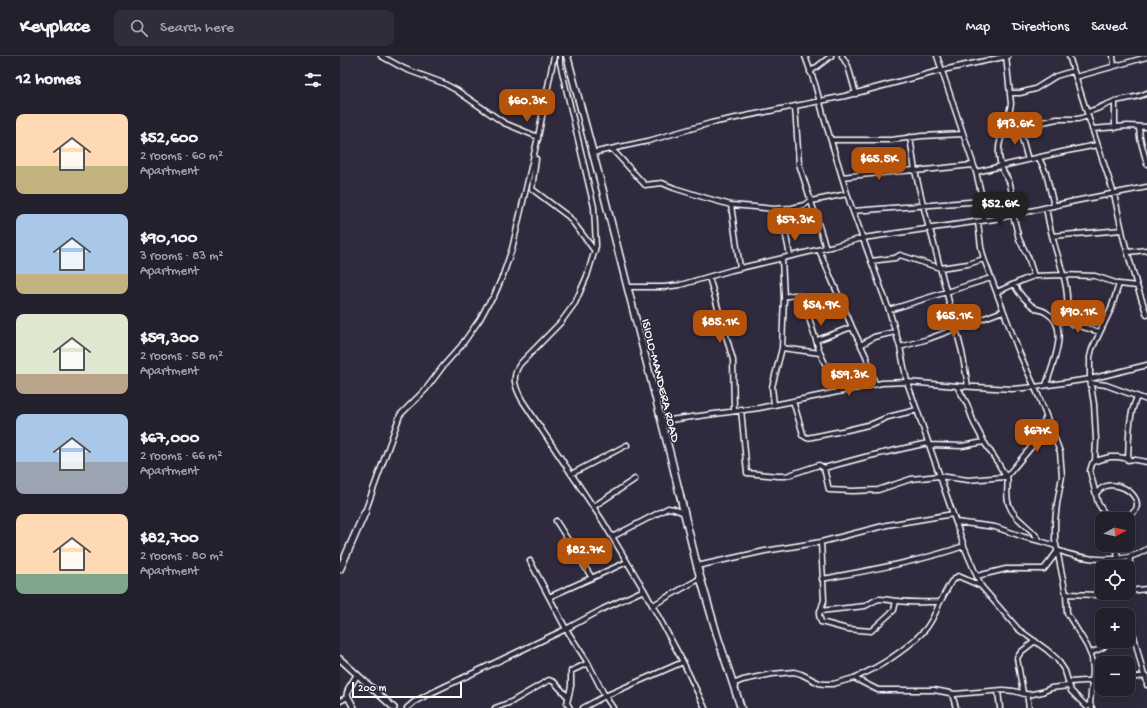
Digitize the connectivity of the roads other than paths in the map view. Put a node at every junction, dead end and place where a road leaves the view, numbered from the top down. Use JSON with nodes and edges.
{"nodes":[{"id":1,"x":381,"y":56,"type":"edge"},
{"id":2,"x":554,"y":56,"type":"edge"},
{"id":3,"x":560,"y":56,"type":"edge"},
{"id":4,"x":567,"y":56,"type":"edge"},
{"id":5,"x":805,"y":56,"type":"edge"},
{"id":6,"x":831,"y":56,"type":"edge"},
{"id":7,"x":842,"y":56,"type":"edge"},
{"id":8,"x":937,"y":56,"type":"edge"},
{"id":9,"x":1007,"y":56,"type":"edge"},
{"id":10,"x":1069,"y":56,"type":"edge"},
{"id":11,"x":1113,"y":56,"type":"edge"},
{"id":12,"x":1147,"y":57,"type":"edge"},
{"id":13,"x":987,"y":58,"type":"edge"},
{"id":14,"x":1114,"y":66,"type":"junction"},
{"id":15,"x":943,"y":70,"type":"junction"},
{"id":16,"x":1073,"y":71,"type":"junction"},
{"id":17,"x":810,"y":72,"type":"junction"},
{"id":18,"x":1076,"y":77,"type":"junction"},
{"id":19,"x":1011,"y":93,"type":"junction"},
{"id":20,"x":1147,"y":93,"type":"edge"},
{"id":21,"x":856,"y":94,"type":"junction"},
{"id":22,"x":1115,"y":101,"type":"junction"},
{"id":23,"x":820,"y":102,"type":"junction"},
{"id":24,"x":795,"y":108,"type":"junction"},
{"id":25,"x":1087,"y":114,"type":"junction"},
{"id":26,"x":1019,"y":127,"type":"junction"},
{"id":27,"x":1147,"y":127,"type":"edge"},
{"id":28,"x":1006,"y":128,"type":"junction"},
{"id":29,"x":1115,"y":128,"type":"junction"},
{"id":30,"x":1139,"y":128,"type":"junction"},
{"id":31,"x":1092,"y":129,"type":"junction"},
{"id":32,"x":963,"y":134,"type":"junction"},
{"id":33,"x":538,"y":137,"type":"junction"},
{"id":34,"x":910,"y":137,"type":"junction"},
{"id":35,"x":831,"y":140,"type":"junction"},
{"id":36,"x":1097,"y":145,"type":"junction"},
{"id":37,"x":612,"y":149,"type":"junction"},
{"id":38,"x":592,"y":153,"type":"junction"},
{"id":39,"x":1039,"y":158,"type":"junction"},
{"id":40,"x":1028,"y":160,"type":"junction"},
{"id":41,"x":1147,"y":164,"type":"edge"},
{"id":42,"x":973,"y":165,"type":"junction"},
{"id":43,"x":1001,"y":166,"type":"junction"},
{"id":44,"x":915,"y":170,"type":"junction"},
{"id":45,"x":976,"y":172,"type":"junction"},
{"id":46,"x":842,"y":177,"type":"junction"},
{"id":47,"x":1147,"y":187,"type":"edge"},
{"id":48,"x":847,"y":194,"type":"junction"},
{"id":49,"x":1114,"y":194,"type":"junction"},
{"id":50,"x":811,"y":200,"type":"junction"},
{"id":51,"x":982,"y":201,"type":"junction"},
{"id":52,"x":731,"y":205,"type":"junction"},
{"id":53,"x":922,"y":205,"type":"junction"},
{"id":54,"x":1054,"y":206,"type":"junction"},
{"id":55,"x":1046,"y":208,"type":"junction"},
{"id":56,"x":853,"y":211,"type":"junction"},
{"id":57,"x":1015,"y":215,"type":"junction"},
{"id":58,"x":984,"y":220,"type":"junction"},
{"id":59,"x":978,"y":222,"type":"junction"},
{"id":60,"x":930,"y":229,"type":"junction"},
{"id":61,"x":1122,"y":230,"type":"junction"},
{"id":62,"x":784,"y":231,"type":"dead end"},
{"id":63,"x":1052,"y":236,"type":"junction"},
{"id":64,"x":863,"y":238,"type":"junction"},
{"id":65,"x":826,"y":248,"type":"junction"},
{"id":66,"x":819,"y":250,"type":"junction"},
{"id":67,"x":1147,"y":250,"type":"edge"},
{"id":68,"x":595,"y":251,"type":"junction"},
{"id":69,"x":1128,"y":252,"type":"junction"},
{"id":70,"x":790,"y":256,"type":"junction"},
{"id":71,"x":782,"y":259,"type":"junction"},
{"id":72,"x":984,"y":259,"type":"junction"},
{"id":73,"x":871,"y":260,"type":"junction"},
{"id":74,"x":740,"y":268,"type":"junction"},
{"id":75,"x":940,"y":268,"type":"junction"},
{"id":76,"x":1063,"y":275,"type":"junction"},
{"id":77,"x":709,"y":276,"type":"junction"},
{"id":78,"x":1034,"y":276,"type":"junction"},
{"id":79,"x":991,"y":278,"type":"junction"},
{"id":80,"x":1014,"y":284,"type":"junction"},
{"id":81,"x":1119,"y":284,"type":"junction"},
{"id":82,"x":1137,"y":286,"type":"junction"},
{"id":83,"x":627,"y":287,"type":"junction"},
{"id":84,"x":947,"y":292,"type":"junction"},
{"id":85,"x":997,"y":292,"type":"junction"},
{"id":86,"x":784,"y":297,"type":"junction"},
{"id":87,"x":889,"y":310,"type":"junction"},
{"id":88,"x":1003,"y":311,"type":"junction"},
{"id":89,"x":1147,"y":316,"type":"edge"},
{"id":90,"x":1065,"y":319,"type":"junction"},
{"id":91,"x":1057,"y":324,"type":"junction"},
{"id":92,"x":852,"y":327,"type":"junction"},
{"id":93,"x":956,"y":329,"type":"junction"},
{"id":94,"x":895,"y":332,"type":"junction"},
{"id":95,"x":1100,"y":332,"type":"junction"},
{"id":96,"x":817,"y":340,"type":"junction"},
{"id":97,"x":861,"y":345,"type":"junction"},
{"id":98,"x":900,"y":347,"type":"junction"},
{"id":99,"x":782,"y":348,"type":"junction"},
{"id":100,"x":820,"y":353,"type":"junction"},
{"id":101,"x":1147,"y":365,"type":"edge"},
{"id":102,"x":1090,"y":381,"type":"junction"},
{"id":103,"x":908,"y":382,"type":"junction"},
{"id":104,"x":875,"y":384,"type":"junction"},
{"id":105,"x":1046,"y":385,"type":"junction"},
{"id":106,"x":957,"y":386,"type":"junction"},
{"id":107,"x":968,"y":386,"type":"junction"},
{"id":108,"x":1035,"y":387,"type":"junction"},
{"id":109,"x":838,"y":391,"type":"junction"},
{"id":110,"x":1137,"y":397,"type":"junction"},
{"id":111,"x":1147,"y":400,"type":"edge"},
{"id":112,"x":793,"y":401,"type":"junction"},
{"id":113,"x":774,"y":405,"type":"junction"},
{"id":114,"x":734,"y":410,"type":"junction"},
{"id":115,"x":741,"y":410,"type":"junction"},
{"id":116,"x":917,"y":410,"type":"junction"},
{"id":117,"x":1046,"y":417,"type":"junction"},
{"id":118,"x":662,"y":421,"type":"junction"},
{"id":119,"x":984,"y":442,"type":"junction"},
{"id":120,"x":627,"y":444,"type":"dead end"},
{"id":121,"x":928,"y":444,"type":"junction"},
{"id":122,"x":1128,"y":460,"type":"junction"},
{"id":123,"x":1147,"y":460,"type":"edge"},
{"id":124,"x":1095,"y":462,"type":"junction"},
{"id":125,"x":824,"y":468,"type":"junction"},
{"id":126,"x":571,"y":474,"type":"junction"},
{"id":127,"x":939,"y":476,"type":"junction"},
{"id":128,"x":1006,"y":476,"type":"junction"},
{"id":129,"x":635,"y":479,"type":"dead end"},
{"id":130,"x":1096,"y":494,"type":"junction"},
{"id":131,"x":593,"y":507,"type":"junction"},
{"id":132,"x":365,"y":512,"type":"joint"},
{"id":133,"x":1104,"y":512,"type":"edge"},
{"id":134,"x":1133,"y":512,"type":"edge"},
{"id":135,"x":684,"y":513,"type":"junction"},
{"id":136,"x":953,"y":514,"type":"junction"},
{"id":137,"x":556,"y":521,"type":"dead end"},
{"id":138,"x":956,"y":522,"type":"junction"},
{"id":139,"x":612,"y":537,"type":"junction"},
{"id":140,"x":1040,"y":541,"type":"junction"},
{"id":141,"x":821,"y":542,"type":"junction"},
{"id":142,"x":964,"y":546,"type":"junction"},
{"id":143,"x":1057,"y":549,"type":"junction"},
{"id":144,"x":1147,"y":549,"type":"edge"},
{"id":145,"x":1117,"y":552,"type":"edge"},
{"id":146,"x":1130,"y":557,"type":"junction"},
{"id":147,"x":1118,"y":559,"type":"junction"},
{"id":148,"x":1130,"y":560,"type":"edge"},
{"id":149,"x":530,"y":561,"type":"dead end"},
{"id":150,"x":627,"y":562,"type":"junction"},
{"id":151,"x":697,"y":566,"type":"junction"},
{"id":152,"x":340,"y":569,"type":"edge"},
{"id":153,"x":977,"y":576,"type":"junction"},
{"id":154,"x":592,"y":578,"type":"junction"},
{"id":155,"x":701,"y":578,"type":"junction"},
{"id":156,"x":822,"y":579,"type":"junction"},
{"id":157,"x":981,"y":586,"type":"junction"},
{"id":158,"x":1147,"y":589,"type":"edge"},
{"id":159,"x":644,"y":590,"type":"junction"},
{"id":160,"x":1135,"y":590,"type":"edge"},
{"id":161,"x":1066,"y":594,"type":"junction"},
{"id":162,"x":1095,"y":594,"type":"edge"},
{"id":163,"x":549,"y":597,"type":"junction"},
{"id":164,"x":896,"y":601,"type":"junction"},
{"id":165,"x":940,"y":602,"type":"junction"},
{"id":166,"x":653,"y":605,"type":"junction"},
{"id":167,"x":820,"y":611,"type":"junction"},
{"id":168,"x":566,"y":630,"type":"junction"},
{"id":169,"x":1135,"y":640,"type":"edge"},
{"id":170,"x":1035,"y":641,"type":"junction"},
{"id":171,"x":1102,"y":648,"type":"edge"},
{"id":172,"x":1090,"y":653,"type":"junction"},
{"id":173,"x":340,"y":659,"type":"edge"},
{"id":174,"x":683,"y":662,"type":"junction"},
{"id":175,"x":588,"y":663,"type":"junction"},
{"id":176,"x":357,"y":675,"type":"junction"},
{"id":177,"x":1145,"y":676,"type":"edge"},
{"id":178,"x":1135,"y":677,"type":"edge"},
{"id":179,"x":854,"y":678,"type":"junction"},
{"id":180,"x":1092,"y":681,"type":"junction"},
{"id":181,"x":1069,"y":683,"type":"junction"},
{"id":182,"x":733,"y":684,"type":"junction"},
{"id":183,"x":1147,"y":685,"type":"edge"},
{"id":184,"x":998,"y":690,"type":"junction"},
{"id":185,"x":952,"y":694,"type":"junction"},
{"id":186,"x":1024,"y":694,"type":"junction"},
{"id":187,"x":605,"y":696,"type":"junction"},
{"id":188,"x":348,"y":697,"type":"junction"},
{"id":189,"x":568,"y":697,"type":"junction"},
{"id":190,"x":340,"y":701,"type":"edge"},
{"id":191,"x":999,"y":707,"type":"edge"},
{"id":192,"x":1088,"y":707,"type":"edge"},
{"id":193,"x":354,"y":708,"type":"edge"},
{"id":194,"x":394,"y":708,"type":"edge"},
{"id":195,"x":407,"y":708,"type":"edge"},
{"id":196,"x":495,"y":708,"type":"edge"},
{"id":197,"x":570,"y":708,"type":"edge"},
{"id":198,"x":583,"y":708,"type":"edge"},
{"id":199,"x":613,"y":708,"type":"edge"},
{"id":200,"x":705,"y":708,"type":"edge"},
{"id":201,"x":741,"y":708,"type":"edge"},
{"id":202,"x":956,"y":708,"type":"edge"},
{"id":203,"x":1029,"y":708,"type":"edge"}],
"edges":[{"from":1,"to":33,"type":"street"},
{"from":2,"to":33,"type":"street"},
{"from":3,"to":68,"type":"street"},
{"from":4,"to":38,"type":"highway","name":"ISIOLO-MANDERA ROAD"},
{"from":5,"to":17,"type":"street"},
{"from":6,"to":17,"type":"street"},
{"from":7,"to":21,"type":"street"},
{"from":8,"to":15,"type":"street"},
{"from":9,"to":13,"type":"street"},
{"from":9,"to":19,"type":"street"},
{"from":10,"to":16,"type":"street"},
{"from":11,"to":14,"type":"street"},
{"from":12,"to":14,"type":"street"},
{"from":13,"to":15,"type":"street"},
{"from":14,"to":18,"type":"street"},
{"from":15,"to":21,"type":"street"},
{"from":15,"to":32,"type":"street"},
{"from":16,"to":18,"type":"street"},
{"from":16,"to":19,"type":"street"},
{"from":17,"to":23,"type":"street"},
{"from":18,"to":25,"type":"street"},
{"from":19,"to":28,"type":"street"},
{"from":20,"to":22,"type":"street"},
{"from":21,"to":23,"type":"street"},
{"from":22,"to":25,"type":"street"},
{"from":22,"to":29,"type":"street"},
{"from":23,"to":24,"type":"street"},
{"from":23,"to":35,"type":"street"},
{"from":24,"to":37,"type":"street"},
{"from":24,"to":50,"type":"street"},
{"from":25,"to":26,"type":"street"},
{"from":25,"to":31,"type":"street"},
{"from":26,"to":28,"type":"street"},
{"from":26,"to":40,"type":"street"},
{"from":27,"to":30,"type":"street"},
{"from":28,"to":43,"type":"street"},
{"from":29,"to":30,"type":"street"},
{"from":29,"to":31,"type":"street"},
{"from":30,"to":41,"type":"street"},
{"from":31,"to":36,"type":"street"},
{"from":32,"to":34,"type":"street"},
{"from":32,"to":42,"type":"street"},
{"from":33,"to":68,"type":"street"},
{"from":33,"to":132,"type":"street"},
{"from":34,"to":35,"type":"street"},
{"from":34,"to":44,"type":"street"},
{"from":35,"to":46,"type":"street"},
{"from":36,"to":39,"type":"street"},
{"from":36,"to":49,"type":"street"},
{"from":37,"to":38,"type":"street"},
{"from":37,"to":52,"type":"street"},
{"from":38,"to":83,"type":"highway","name":"ISIOLO-MANDERA ROAD"},
{"from":39,"to":40,"type":"street"},
{"from":39,"to":54,"type":"street"},
{"from":40,"to":43,"type":"street"},
{"from":42,"to":44,"type":"street"},
{"from":42,"to":45,"type":"street"},
{"from":43,"to":45,"type":"street"},
{"from":43,"to":57,"type":"street"},
{"from":44,"to":46,"type":"street"},
{"from":44,"to":53,"type":"street"},
{"from":45,"to":51,"type":"street"},
{"from":46,"to":48,"type":"street"},
{"from":47,"to":49,"type":"street"},
{"from":48,"to":50,"type":"street"},
{"from":48,"to":56,"type":"street"},
{"from":49,"to":54,"type":"street"},
{"from":49,"to":61,"type":"street"},
{"from":50,"to":52,"type":"street"},
{"from":50,"to":65,"type":"street"},
{"from":51,"to":53,"type":"street"},
{"from":51,"to":58,"type":"street"},
{"from":52,"to":74,"type":"street"},
{"from":53,"to":56,"type":"street"},
{"from":53,"to":60,"type":"street"},
{"from":54,"to":55,"type":"street"},
{"from":55,"to":57,"type":"street"},
{"from":55,"to":63,"type":"street"},
{"from":56,"to":64,"type":"street"},
{"from":57,"to":58,"type":"street"},
{"from":57,"to":78,"type":"street"},
{"from":58,"to":59,"type":"street"},
{"from":59,"to":60,"type":"street"},
{"from":59,"to":72,"type":"street"},
{"from":60,"to":64,"type":"street"},
{"from":60,"to":75,"type":"street"},
{"from":61,"to":63,"type":"street"},
{"from":61,"to":69,"type":"street"},
{"from":62,"to":70,"type":"street"},
{"from":63,"to":76,"type":"street"},
{"from":64,"to":65,"type":"street"},
{"from":64,"to":73,"type":"street"},
{"from":65,"to":66,"type":"street"},
{"from":66,"to":70,"type":"street"},
{"from":66,"to":92,"type":"street"},
{"from":67,"to":69,"type":"street"},
{"from":68,"to":126,"type":"street"},
{"from":69,"to":82,"type":"street"},
{"from":70,"to":71,"type":"street"},
{"from":71,"to":74,"type":"street"},
{"from":71,"to":86,"type":"street"},
{"from":72,"to":75,"type":"street"},
{"from":72,"to":79,"type":"street"},
{"from":73,"to":75,"type":"street"},
{"from":73,"to":87,"type":"street"},
{"from":74,"to":77,"type":"street"},
{"from":75,"to":84,"type":"street"},
{"from":76,"to":78,"type":"street"},
{"from":76,"to":81,"type":"street"},
{"from":76,"to":90,"type":"street"},
{"from":77,"to":83,"type":"street"},
{"from":77,"to":114,"type":"street"},
{"from":78,"to":80,"type":"street"},
{"from":79,"to":84,"type":"street"},
{"from":79,"to":85,"type":"street"},
{"from":80,"to":85,"type":"street"},
{"from":80,"to":91,"type":"street"},
{"from":81,"to":82,"type":"street"},
{"from":81,"to":95,"type":"street"},
{"from":82,"to":89,"type":"street"},
{"from":83,"to":118,"type":"highway","name":"ISIOLO-MANDERA ROAD"},
{"from":84,"to":87,"type":"street"},
{"from":84,"to":93,"type":"street"},
{"from":85,"to":88,"type":"street"},
{"from":86,"to":96,"type":"street"},
{"from":86,"to":99,"type":"street"},
{"from":87,"to":94,"type":"street"},
{"from":88,"to":93,"type":"street"},
{"from":88,"to":108,"type":"street"},
{"from":90,"to":91,"type":"street"},
{"from":90,"to":95,"type":"street"},
{"from":91,"to":105,"type":"street"},
{"from":92,"to":96,"type":"street"},
{"from":92,"to":97,"type":"street"},
{"from":93,"to":98,"type":"street"},
{"from":93,"to":107,"type":"street"},
{"from":94,"to":97,"type":"street"},
{"from":94,"to":98,"type":"street"},
{"from":95,"to":102,"type":"street"},
{"from":96,"to":100,"type":"street"},
{"from":97,"to":104,"type":"street"},
{"from":98,"to":103,"type":"street"},
{"from":99,"to":100,"type":"street"},
{"from":99,"to":113,"type":"street"},
{"from":100,"to":109,"type":"street"},
{"from":101,"to":102,"type":"street"},
{"from":102,"to":105,"type":"street"},
{"from":102,"to":110,"type":"street"},
{"from":102,"to":124,"type":"street"},
{"from":103,"to":104,"type":"street"},
{"from":103,"to":106,"type":"street"},
{"from":103,"to":116,"type":"street"},
{"from":104,"to":109,"type":"street"},
{"from":105,"to":108,"type":"street"},
{"from":106,"to":107,"type":"street"},
{"from":106,"to":119,"type":"street"},
{"from":107,"to":108,"type":"street"},
{"from":108,"to":117,"type":"street"},
{"from":109,"to":112,"type":"street"},
{"from":110,"to":111,"type":"street"},
{"from":110,"to":122,"type":"street"},
{"from":112,"to":113,"type":"street"},
{"from":112,"to":116,"type":"street"},
{"from":113,"to":115,"type":"street"},
{"from":114,"to":115,"type":"street"},
{"from":114,"to":118,"type":"street"},
{"from":115,"to":125,"type":"street"},
{"from":116,"to":121,"type":"street"},
{"from":117,"to":128,"type":"street"},
{"from":117,"to":143,"type":"street"},
{"from":118,"to":135,"type":"highway","name":"ISIOLO-MANDERA ROAD"},
{"from":119,"to":121,"type":"street"},
{"from":119,"to":128,"type":"street"},
{"from":120,"to":126,"type":"street"},
{"from":121,"to":125,"type":"street"},
{"from":121,"to":127,"type":"street"},
{"from":122,"to":123,"type":"street"},
{"from":122,"to":124,"type":"street"},
{"from":124,"to":130,"type":"street"},
{"from":125,"to":127,"type":"street"},
{"from":126,"to":131,"type":"street"},
{"from":127,"to":128,"type":"street"},
{"from":127,"to":136,"type":"street"},
{"from":128,"to":140,"type":"street"},
{"from":129,"to":131,"type":"street"},
{"from":130,"to":133,"type":"street"},
{"from":130,"to":134,"type":"street"},
{"from":131,"to":139,"type":"street"},
{"from":132,"to":152,"type":"highway"},
{"from":135,"to":139,"type":"street"},
{"from":135,"to":151,"type":"highway","name":"ISIOLO-MANDERA ROAD"},
{"from":136,"to":138,"type":"street"},
{"from":136,"to":141,"type":"street"},
{"from":137,"to":154,"type":"street"},
{"from":138,"to":140,"type":"street"},
{"from":138,"to":142,"type":"street"},
{"from":139,"to":150,"type":"street"},
{"from":140,"to":143,"type":"street"},
{"from":141,"to":151,"type":"street"},
{"from":141,"to":156,"type":"street"},
{"from":142,"to":153,"type":"street"},
{"from":142,"to":156,"type":"street"},
{"from":143,"to":147,"type":"street"},
{"from":143,"to":153,"type":"street"},
{"from":143,"to":161,"type":"street"},
{"from":144,"to":146,"type":"street"},
{"from":145,"to":147,"type":"street"},
{"from":146,"to":147,"type":"street"},
{"from":146,"to":148,"type":"street"},
{"from":149,"to":163,"type":"street"},
{"from":150,"to":154,"type":"street"},
{"from":150,"to":159,"type":"street"},
{"from":151,"to":155,"type":"highway","name":"ISIOLO-MANDERA ROAD"},
{"from":153,"to":157,"type":"street"},
{"from":154,"to":163,"type":"street"},
{"from":155,"to":166,"type":"street"},
{"from":155,"to":182,"type":"highway","name":"ISIOLO-MANDERA ROAD"},
{"from":156,"to":167,"type":"street"},
{"from":157,"to":165,"type":"street"},
{"from":157,"to":170,"type":"street"},
{"from":158,"to":160,"type":"street"},
{"from":159,"to":166,"type":"street"},
{"from":159,"to":168,"type":"street"},
{"from":161,"to":162,"type":"street"},
{"from":161,"to":172,"type":"street"},
{"from":163,"to":168,"type":"street"},
{"from":164,"to":165,"type":"street"},
{"from":164,"to":167,"type":"street"},
{"from":164,"to":167,"type":"street"},
{"from":165,"to":179,"type":"street"},
{"from":166,"to":174,"type":"street"},
{"from":168,"to":175,"type":"street"},
{"from":168,"to":195,"type":"street"},
{"from":169,"to":177,"type":"street"},
{"from":170,"to":181,"type":"street"},
{"from":170,"to":186,"type":"street"},
{"from":171,"to":172,"type":"street"},
{"from":172,"to":180,"type":"street"},
{"from":173,"to":176,"type":"main road"},
{"from":174,"to":187,"type":"street"},
{"from":174,"to":200,"type":"street"},
{"from":175,"to":187,"type":"street"},
{"from":175,"to":189,"type":"street"},
{"from":176,"to":188,"type":"main road"},
{"from":176,"to":194,"type":"main road"},
{"from":177,"to":178,"type":"street"},
{"from":177,"to":183,"type":"street"},
{"from":179,"to":182,"type":"street"},
{"from":179,"to":185,"type":"street"},
{"from":180,"to":181,"type":"street"},
{"from":180,"to":192,"type":"street"},
{"from":181,"to":186,"type":"street"},
{"from":181,"to":192,"type":"street"},
{"from":182,"to":201,"type":"highway","name":"ISIOLO-MANDERA ROAD"},
{"from":184,"to":185,"type":"street"},
{"from":184,"to":186,"type":"street"},
{"from":184,"to":191,"type":"street"},
{"from":185,"to":202,"type":"street"},
{"from":186,"to":203,"type":"street"},
{"from":187,"to":198,"type":"street"},
{"from":187,"to":199,"type":"street"},
{"from":188,"to":190,"type":"street"},
{"from":188,"to":193,"type":"main road"},
{"from":189,"to":196,"type":"street"},
{"from":189,"to":197,"type":"street"}]}
